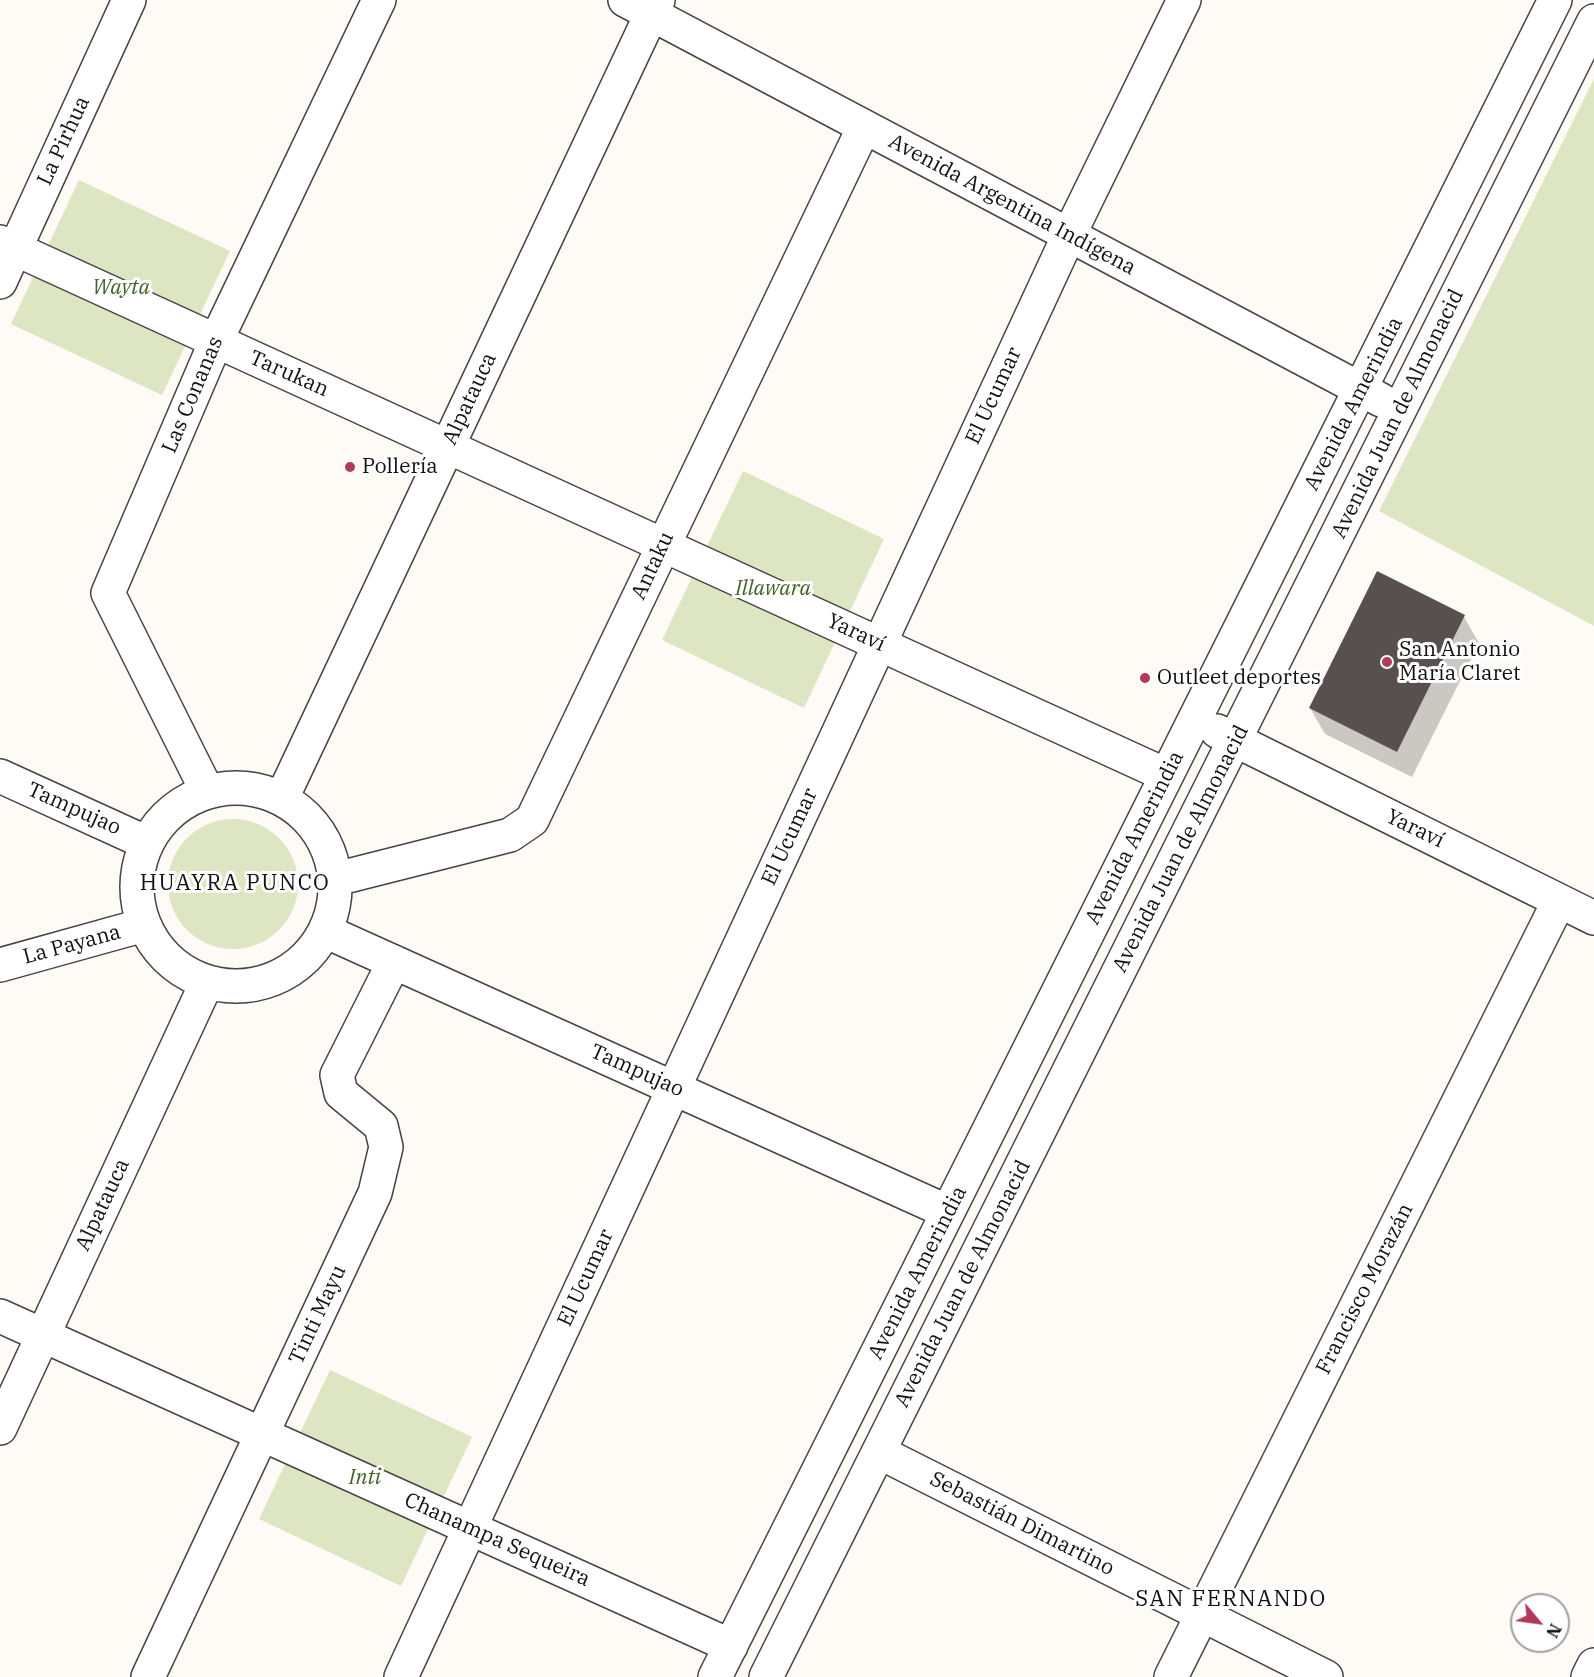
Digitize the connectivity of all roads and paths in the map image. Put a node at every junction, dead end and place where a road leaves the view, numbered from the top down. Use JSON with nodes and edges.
{"nodes":[{"id":1,"x":129,"y":0,"type":"edge"},
{"id":2,"x":379,"y":0,"type":"edge"},
{"id":3,"x":1184,"y":0,"type":"edge"},
{"id":4,"x":1555,"y":0,"type":"edge"},
{"id":5,"x":644,"y":5,"type":"edge"},
{"id":6,"x":1594,"y":21,"type":"edge"},
{"id":7,"x":864,"y":127,"type":"junction"},
{"id":8,"x":1068,"y":234,"type":"junction"},
{"id":9,"x":8,"y":245,"type":"edge"},
{"id":10,"x":0,"y":282,"type":"edge"},
{"id":11,"x":216,"y":341,"type":"junction"},
{"id":12,"x":1362,"y":389,"type":"junction"},
{"id":13,"x":1399,"y":411,"type":"junction"},
{"id":14,"x":447,"y":446,"type":"junction"},
{"id":15,"x":663,"y":545,"type":"junction"},
{"id":16,"x":879,"y":644,"type":"junction"},
{"id":17,"x":1195,"y":719,"type":"junction"},
{"id":18,"x":1235,"y":740,"type":"junction"},
{"id":19,"x":1166,"y":775,"type":"junction"},
{"id":20,"x":0,"y":776,"type":"edge"},
{"id":21,"x":207,"y":791,"type":"junction"},
{"id":22,"x":282,"y":798,"type":"junction"},
{"id":23,"x":147,"y":843,"type":"junction"},
{"id":24,"x":336,"y":879,"type":"junction"},
{"id":25,"x":1559,"y":901,"type":"junction"},
{"id":26,"x":1594,"y":918,"type":"edge"},
{"id":27,"x":144,"y":925,"type":"junction"},
{"id":28,"x":326,"y":931,"type":"junction"},
{"id":29,"x":394,"y":962,"type":"junction"},
{"id":30,"x":0,"y":965,"type":"edge"},
{"id":31,"x":207,"y":982,"type":"junction"},
{"id":32,"x":674,"y":1087,"type":"junction"},
{"id":33,"x":948,"y":1212,"type":"junction"},
{"id":34,"x":0,"y":1316,"type":"edge"},
{"id":35,"x":43,"y":1335,"type":"junction"},
{"id":36,"x":0,"y":1428,"type":"edge"},
{"id":37,"x":263,"y":1434,"type":"junction"},
{"id":38,"x":879,"y":1452,"type":"junction"},
{"id":39,"x":470,"y":1528,"type":"junction"},
{"id":40,"x":1202,"y":1614,"type":"junction"},
{"id":41,"x":731,"y":1646,"type":"junction"},
{"id":42,"x":1594,"y":1665,"type":"edge"},
{"id":43,"x":148,"y":1677,"type":"edge"},
{"id":44,"x":401,"y":1677,"type":"edge"},
{"id":45,"x":716,"y":1677,"type":"edge"},
{"id":46,"x":766,"y":1677,"type":"edge"},
{"id":47,"x":1171,"y":1677,"type":"edge"},
{"id":48,"x":1326,"y":1677,"type":"edge"},
{"id":49,"x":1588,"y":1677,"type":"edge"}],
"edges":[{"from":1,"to":9,"type":"street","name":"La Pirhua"},
{"from":2,"to":11,"type":"street","name":"Las Conanas"},
{"from":3,"to":8,"type":"street","name":"El Ucumar"},
{"from":4,"to":12,"type":"street","name":"Avenida Amerindia"},
{"from":5,"to":7,"type":"street","name":"Avenida Argentina Indígena"},
{"from":5,"to":14,"type":"street","name":"Alpatauca"},
{"from":6,"to":13,"type":"street","name":"Avenida Juan de Almonacid"},
{"from":7,"to":8,"type":"street","name":"Avenida Argentina Indígena"},
{"from":7,"to":15,"type":"street","name":"Antaku"},
{"from":8,"to":12,"type":"street","name":"Avenida Argentina Indígena"},
{"from":8,"to":16,"type":"street","name":"El Ucumar"},
{"from":9,"to":10,"type":"street","name":"La Pirhua"},
{"from":9,"to":11,"type":"street","name":"Tarukan"},
{"from":11,"to":14,"type":"street","name":"Tarukan"},
{"from":11,"to":21,"type":"street","name":"Las Conanas"},
{"from":12,"to":13,"type":"street","name":"Avenida Argentina Indígena"},
{"from":12,"to":17,"type":"street","name":"Avenida Amerindia"},
{"from":13,"to":18,"type":"street","name":"Avenida Juan de Almonacid"},
{"from":14,"to":15,"type":"street","name":"Yaraví"},
{"from":14,"to":22,"type":"street","name":"Alpatauca"},
{"from":15,"to":16,"type":"street","name":"Yaraví"},
{"from":15,"to":24,"type":"street","name":"Antaku"},
{"from":16,"to":19,"type":"street","name":"Yaraví"},
{"from":16,"to":32,"type":"street","name":"El Ucumar"},
{"from":17,"to":18,"type":"street","name":"Yaraví"},
{"from":17,"to":19,"type":"street","name":"Avenida Amerindia"},
{"from":18,"to":25,"type":"street","name":"Yaraví"},
{"from":18,"to":38,"type":"street","name":"Avenida Juan de Almonacid"},
{"from":19,"to":33,"type":"street","name":"Avenida Amerindia"},
{"from":20,"to":23,"type":"street","name":"Tampujao"},
{"from":21,"to":22,"type":"street"},
{"from":21,"to":23,"type":"street"},
{"from":22,"to":24,"type":"street"},
{"from":23,"to":27,"type":"street"},
{"from":24,"to":28,"type":"street"},
{"from":25,"to":26,"type":"street","name":"Yaraví"},
{"from":25,"to":40,"type":"street","name":"Francisco Morazán"},
{"from":27,"to":30,"type":"street","name":"La Payana"},
{"from":27,"to":31,"type":"street"},
{"from":28,"to":29,"type":"street","name":"Tampujao"},
{"from":28,"to":31,"type":"street"},
{"from":29,"to":32,"type":"street","name":"Tampujao"},
{"from":29,"to":37,"type":"street","name":"Tinti Mayu"},
{"from":31,"to":35,"type":"street","name":"Alpatauca"},
{"from":32,"to":33,"type":"street","name":"Tampujao"},
{"from":32,"to":39,"type":"street","name":"El Ucumar"},
{"from":33,"to":41,"type":"street","name":"Avenida Amerindia"},
{"from":34,"to":35,"type":"street","name":"Chanampa Sequeira"},
{"from":35,"to":36,"type":"street","name":"Alpatauca"},
{"from":35,"to":37,"type":"street","name":"Chanampa Sequeira"},
{"from":37,"to":39,"type":"street","name":"Chanampa Sequeira"},
{"from":37,"to":43,"type":"street","name":"Tinti Mayu"},
{"from":38,"to":40,"type":"street","name":"Sebastián Dimartino"},
{"from":38,"to":46,"type":"street","name":"Avenida Juan de Almonacid"},
{"from":39,"to":41,"type":"street","name":"Chanampa Sequeira"},
{"from":39,"to":44,"type":"street","name":"El Ucumar"},
{"from":40,"to":47,"type":"street","name":"Francisco Morazán"},
{"from":40,"to":48,"type":"street","name":"Sebastián Dimartino"},
{"from":41,"to":45,"type":"street","name":"Avenida Amerindia"},
{"from":42,"to":49,"type":"street"}]}
